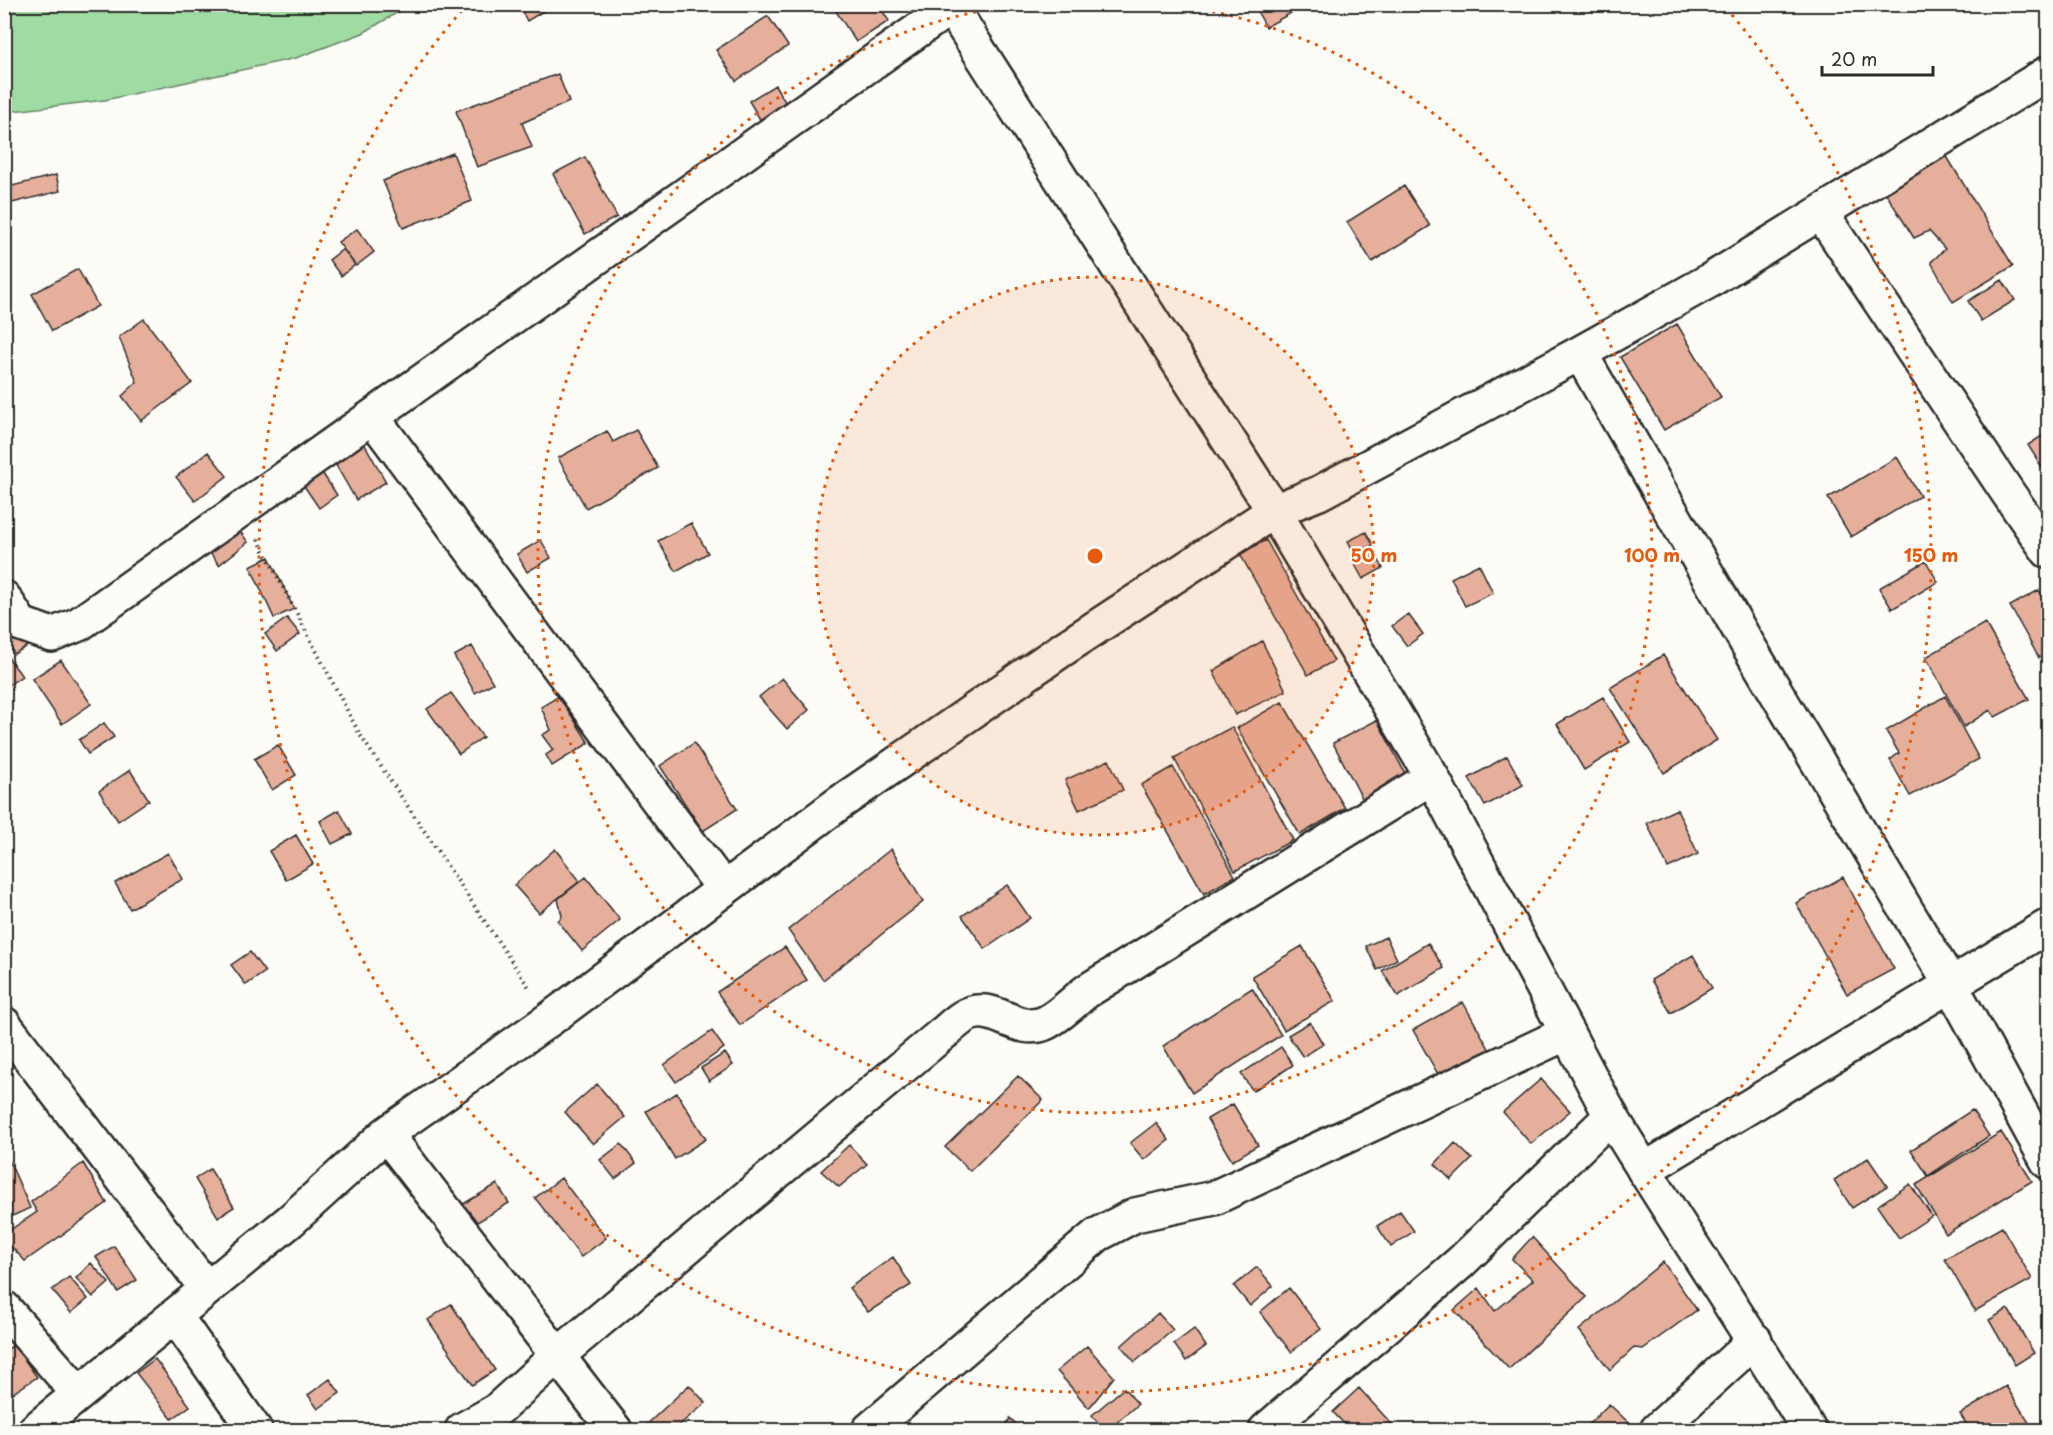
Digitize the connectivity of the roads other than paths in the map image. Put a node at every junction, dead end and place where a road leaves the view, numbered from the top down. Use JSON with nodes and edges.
{"nodes":[{"id":1,"x":952,"y":5,"type":"edge"},
{"id":2,"x":2047,"y":78,"type":"edge"},
{"id":3,"x":1821,"y":213,"type":"junction"},
{"id":4,"x":1580,"y":353,"type":"junction"},
{"id":5,"x":373,"y":418,"type":"junction"},
{"id":6,"x":1274,"y":511,"type":"junction"},
{"id":7,"x":2049,"y":551,"type":"edge"},
{"id":8,"x":4,"y":598,"type":"edge"},
{"id":9,"x":1432,"y":777,"type":"junction"},
{"id":10,"x":724,"y":889,"type":"junction"},
{"id":11,"x":2049,"y":926,"type":"edge"},
{"id":12,"x":1951,"y":985,"type":"junction"},
{"id":13,"x":4,"y":1024,"type":"edge"},
{"id":14,"x":1567,"y":1033,"type":"junction"},
{"id":15,"x":1611,"y":1116,"type":"junction"},
{"id":16,"x":386,"y":1134,"type":"junction"},
{"id":17,"x":2049,"y":1162,"type":"edge"},
{"id":18,"x":1644,"y":1170,"type":"junction"},
{"id":19,"x":207,"y":1289,"type":"junction"},
{"id":20,"x":4,"y":1308,"type":"edge"},
{"id":21,"x":175,"y":1316,"type":"junction"},
{"id":22,"x":1755,"y":1340,"type":"junction"},
{"id":23,"x":557,"y":1356,"type":"junction"},
{"id":24,"x":80,"y":1394,"type":"junction"},
{"id":25,"x":34,"y":1431,"type":"edge"},
{"id":26,"x":255,"y":1431,"type":"edge"},
{"id":27,"x":462,"y":1431,"type":"edge"},
{"id":28,"x":615,"y":1431,"type":"edge"},
{"id":29,"x":868,"y":1431,"type":"edge"},
{"id":30,"x":1266,"y":1431,"type":"edge"},
{"id":31,"x":1657,"y":1431,"type":"edge"},
{"id":32,"x":1809,"y":1431,"type":"edge"}],
"edges":[{"from":1,"to":5,"type":"street"},
{"from":1,"to":6,"type":"street"},
{"from":2,"to":3,"type":"street"},
{"from":3,"to":4,"type":"street"},
{"from":3,"to":7,"type":"street"},
{"from":4,"to":6,"type":"street"},
{"from":4,"to":12,"type":"street"},
{"from":5,"to":8,"type":"street"},
{"from":5,"to":10,"type":"street"},
{"from":6,"to":9,"type":"street"},
{"from":6,"to":10,"type":"street"},
{"from":9,"to":14,"type":"street"},
{"from":9,"to":23,"type":"street"},
{"from":10,"to":16,"type":"street"},
{"from":11,"to":12,"type":"street"},
{"from":12,"to":17,"type":"street"},
{"from":12,"to":18,"type":"street"},
{"from":13,"to":19,"type":"street"},
{"from":14,"to":15,"type":"street"},
{"from":14,"to":29,"type":"street"},
{"from":15,"to":18,"type":"street"},
{"from":15,"to":30,"type":"street"},
{"from":16,"to":19,"type":"street"},
{"from":16,"to":23,"type":"street"},
{"from":18,"to":22,"type":"street"},
{"from":19,"to":21,"type":"street"},
{"from":20,"to":24,"type":"street"},
{"from":21,"to":24,"type":"street"},
{"from":21,"to":26,"type":"street"},
{"from":22,"to":31,"type":"street"},
{"from":22,"to":32,"type":"street"},
{"from":23,"to":27,"type":"street"},
{"from":23,"to":28,"type":"street"},
{"from":24,"to":25,"type":"street"}]}
